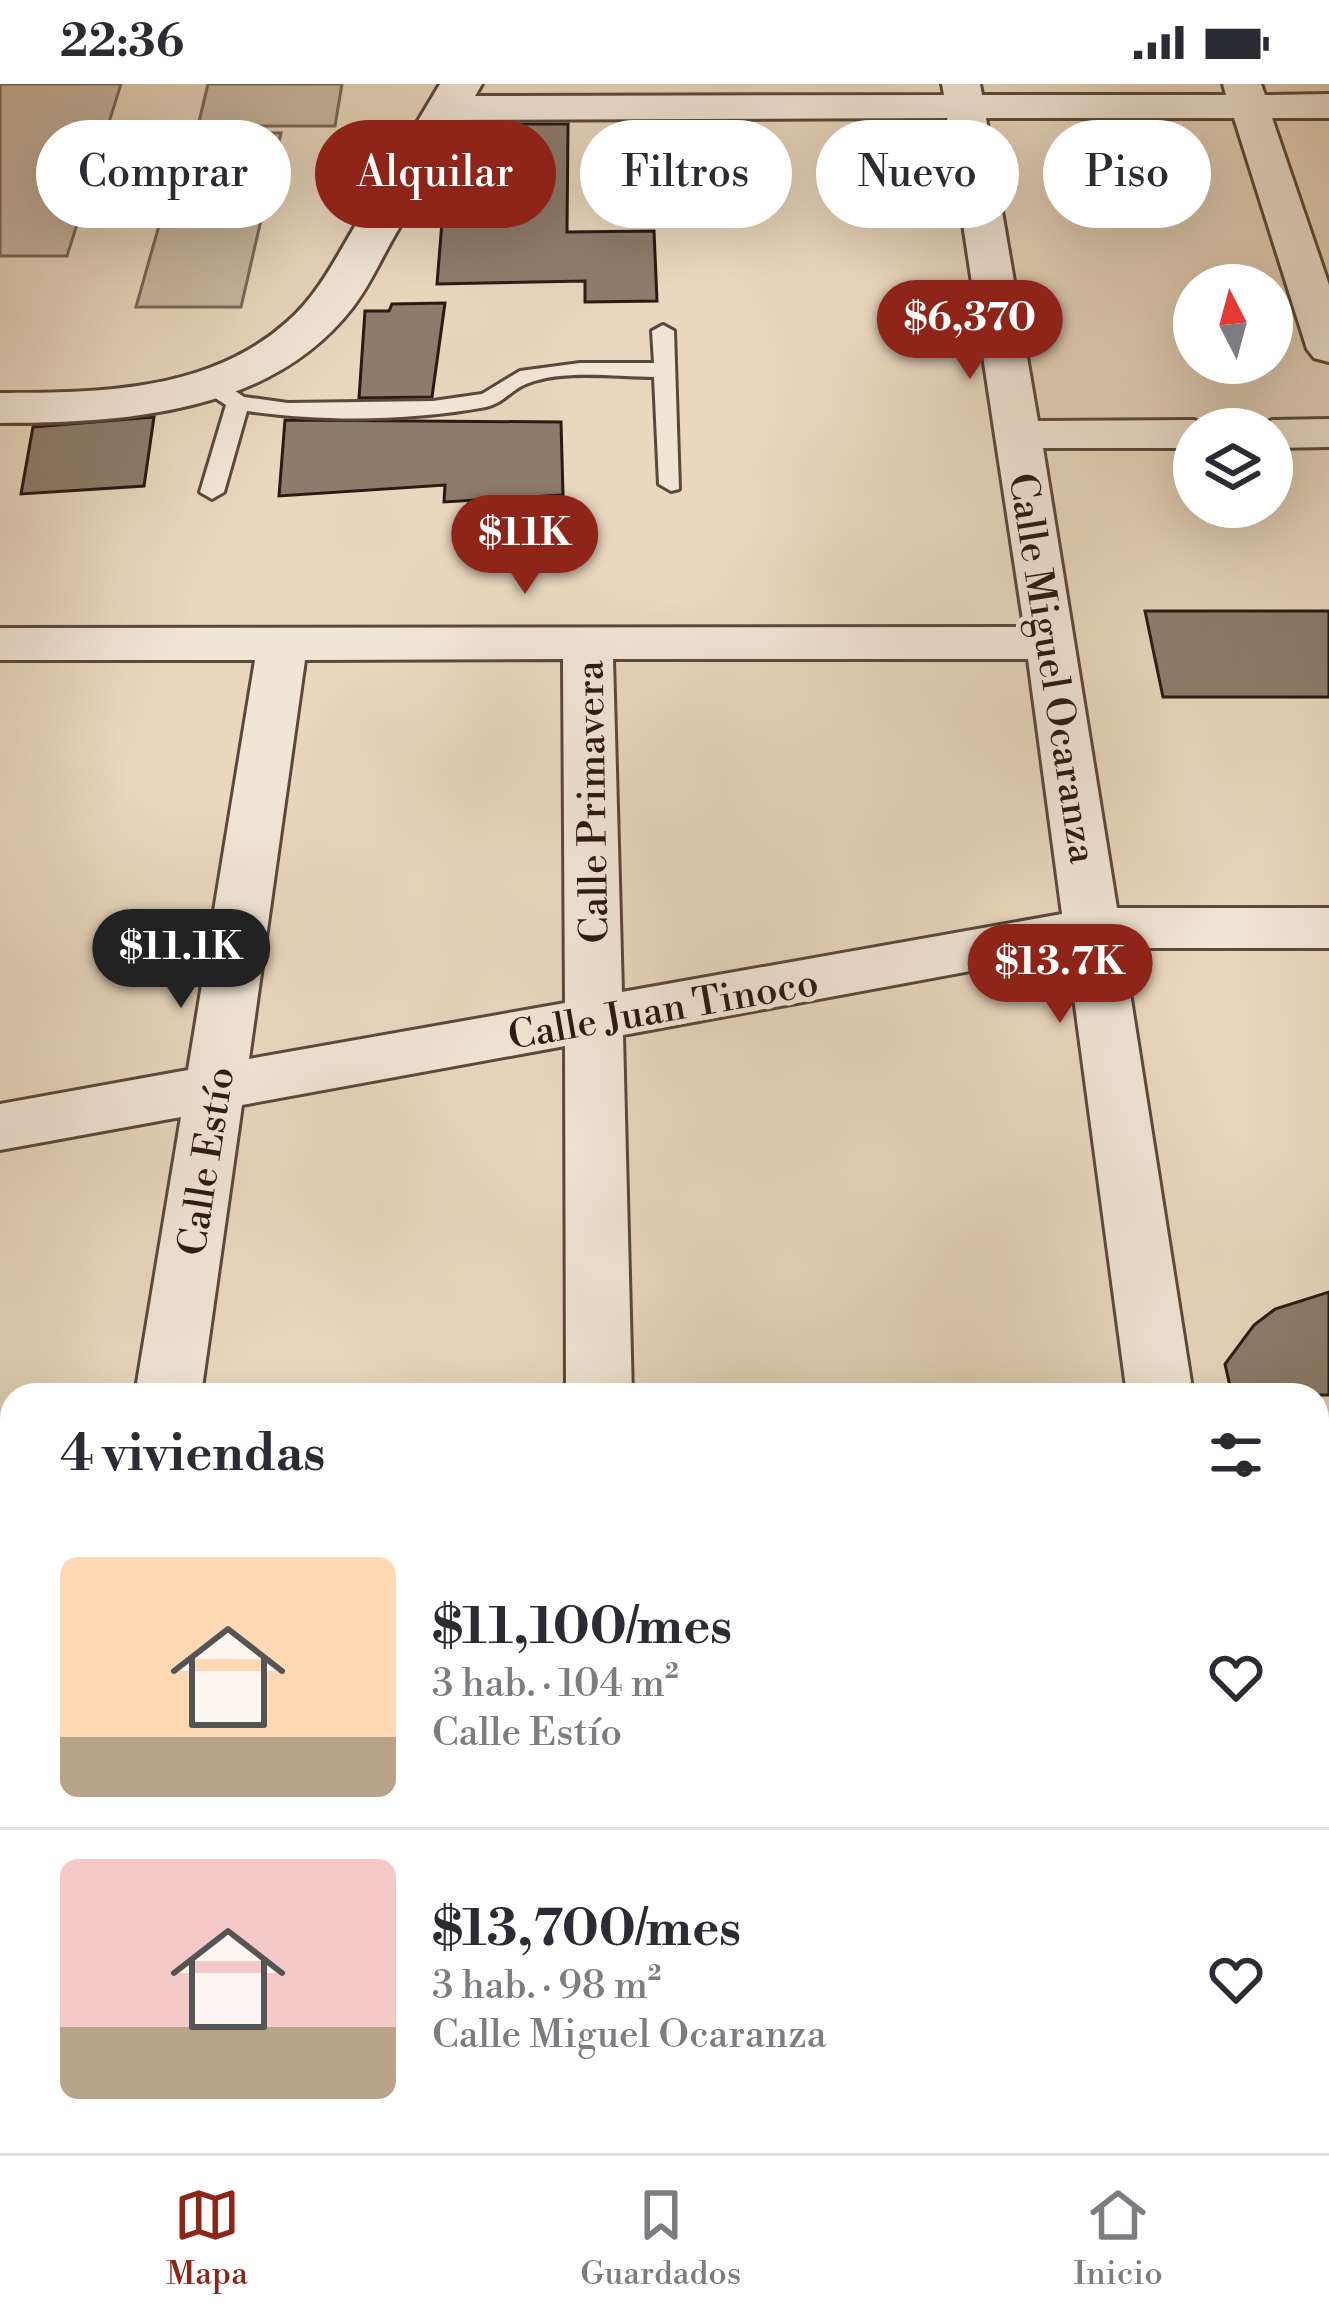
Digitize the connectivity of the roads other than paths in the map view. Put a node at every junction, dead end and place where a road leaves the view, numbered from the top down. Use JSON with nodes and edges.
{"nodes":[{"id":1,"x":455,"y":96,"type":"edge"},
{"id":2,"x":1247,"y":96,"type":"edge"},
{"id":3,"x":964,"y":97,"type":"edge"},
{"id":4,"x":1329,"y":106,"type":"edge"},
{"id":5,"x":663,"y":332,"type":"dead end"},
{"id":6,"x":1329,"y":349,"type":"edge"},
{"id":7,"x":667,"y":370,"type":"junction"},
{"id":8,"x":224,"y":394,"type":"junction"},
{"id":9,"x":0,"y":408,"type":"edge"},
{"id":10,"x":1173,"y":434,"type":"edge"},
{"id":11,"x":1293,"y":434,"type":"edge"},
{"id":12,"x":1329,"y":434,"type":"edge"},
{"id":13,"x":1018,"y":435,"type":"junction"},
{"id":14,"x":671,"y":484,"type":"dead end"},
{"id":15,"x":212,"y":492,"type":"dead end"},
{"id":16,"x":587,"y":640,"type":"junction"},
{"id":17,"x":283,"y":642,"type":"junction"},
{"id":18,"x":1051,"y":643,"type":"junction"},
{"id":19,"x":0,"y":644,"type":"edge"},
{"id":20,"x":1093,"y":928,"type":"junction"},
{"id":21,"x":1329,"y":928,"type":"edge"},
{"id":22,"x":596,"y":1021,"type":"junction"},
{"id":23,"x":217,"y":1089,"type":"junction"},
{"id":24,"x":0,"y":1126,"type":"edge"},
{"id":25,"x":170,"y":1383,"type":"edge"},
{"id":26,"x":599,"y":1383,"type":"edge"},
{"id":27,"x":1158,"y":1383,"type":"edge"}],
"edges":[{"from":1,"to":3,"type":"street"},
{"from":1,"to":8,"type":"street"},
{"from":2,"to":3,"type":"street"},
{"from":2,"to":4,"type":"street"},
{"from":2,"to":6,"type":"street"},
{"from":3,"to":13,"type":"street","name":"Calle Miguel Ocaranza"},
{"from":5,"to":7,"type":"lane"},
{"from":7,"to":8,"type":"lane"},
{"from":7,"to":14,"type":"lane"},
{"from":8,"to":9,"type":"street"},
{"from":8,"to":15,"type":"lane"},
{"from":10,"to":13,"type":"street"},
{"from":11,"to":12,"type":"street"},
{"from":13,"to":18,"type":"street","name":"Calle Miguel Ocaranza"},
{"from":16,"to":17,"type":"street"},
{"from":16,"to":18,"type":"street"},
{"from":16,"to":22,"type":"street","name":"Calle Primavera"},
{"from":17,"to":19,"type":"street"},
{"from":17,"to":23,"type":"street","name":"Calle Estío"},
{"from":18,"to":20,"type":"street","name":"Calle Miguel Ocaranza"},
{"from":20,"to":21,"type":"street","name":"Calle Juan Tinoco"},
{"from":20,"to":22,"type":"street","name":"Calle Juan Tinoco"},
{"from":20,"to":27,"type":"street","name":"Calle Miguel Ocaranza"},
{"from":22,"to":23,"type":"street","name":"Calle Juan Tinoco"},
{"from":22,"to":26,"type":"street","name":"Calle Primavera"},
{"from":23,"to":24,"type":"street","name":"Calle Juan Tinoco"},
{"from":23,"to":25,"type":"street","name":"Calle Estío"}]}
